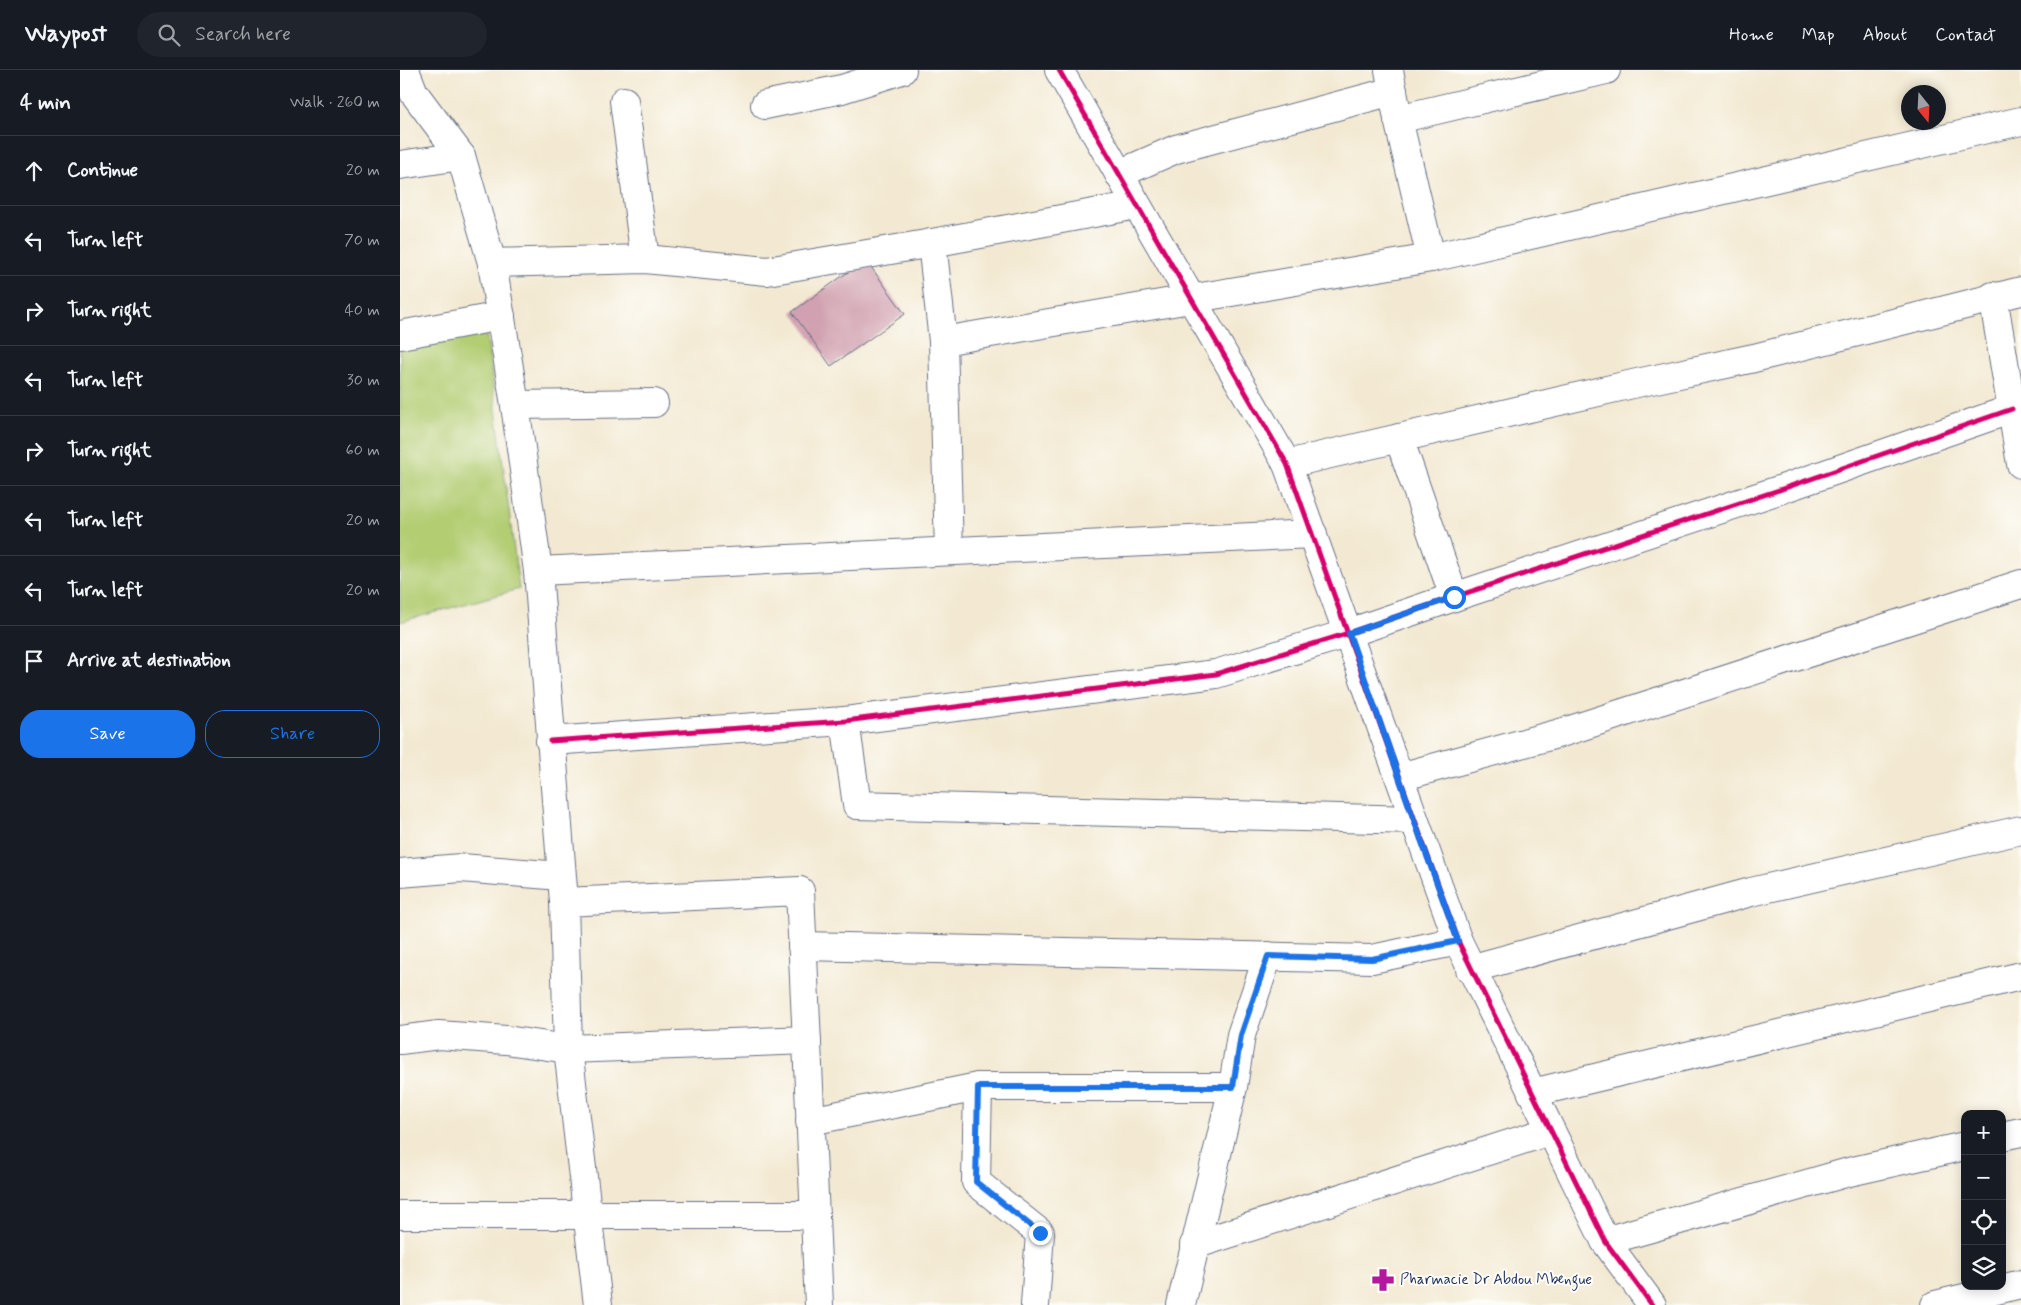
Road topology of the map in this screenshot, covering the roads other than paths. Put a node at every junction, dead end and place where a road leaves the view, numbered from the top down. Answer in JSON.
{"nodes":[{"id":1,"x":405,"y":70,"type":"edge"},
{"id":2,"x":902,"y":70,"type":"edge"},
{"id":3,"x":1059,"y":70,"type":"edge"},
{"id":4,"x":1606,"y":70,"type":"edge"},
{"id":5,"x":1391,"y":80,"type":"edge"},
{"id":6,"x":624,"y":101,"type":"dead end"},
{"id":7,"x":765,"y":105,"type":"dead end"},
{"id":8,"x":1398,"y":118,"type":"junction"},
{"id":9,"x":2021,"y":121,"type":"edge"},
{"id":10,"x":461,"y":156,"type":"junction"},
{"id":11,"x":400,"y":165,"type":"edge"},
{"id":12,"x":1119,"y":174,"type":"junction"},
{"id":13,"x":1137,"y":205,"type":"junction"},
{"id":14,"x":932,"y":244,"type":"junction"},
{"id":15,"x":1431,"y":258,"type":"junction"},
{"id":16,"x":645,"y":259,"type":"junction"},
{"id":17,"x":492,"y":263,"type":"junction"},
{"id":18,"x":2021,"y":291,"type":"edge"},
{"id":19,"x":1993,"y":296,"type":"junction"},
{"id":20,"x":1191,"y":298,"type":"junction"},
{"id":21,"x":501,"y":316,"type":"junction"},
{"id":22,"x":400,"y":335,"type":"edge"},
{"id":23,"x":943,"y":341,"type":"junction"},
{"id":24,"x":654,"y":403,"type":"dead end"},
{"id":25,"x":515,"y":405,"type":"junction"},
{"id":26,"x":2012,"y":409,"type":"junction"},
{"id":27,"x":1398,"y":438,"type":"junction"},
{"id":28,"x":1287,"y":464,"type":"junction"},
{"id":29,"x":2021,"y":464,"type":"edge"},
{"id":30,"x":1313,"y":534,"type":"junction"},
{"id":31,"x":949,"y":551,"type":"junction"},
{"id":32,"x":538,"y":571,"type":"junction"},
{"id":33,"x":2021,"y":584,"type":"edge"},
{"id":34,"x":1454,"y":597,"type":"junction"},
{"id":35,"x":1349,"y":633,"type":"junction"},
{"id":36,"x":845,"y":721,"type":"junction"},
{"id":37,"x":550,"y":741,"type":"junction"},
{"id":38,"x":1400,"y":777,"type":"junction"},
{"id":39,"x":1414,"y":820,"type":"junction"},
{"id":40,"x":2021,"y":830,"type":"edge"},
{"id":41,"x":400,"y":873,"type":"edge"},
{"id":42,"x":562,"y":889,"type":"junction"},
{"id":43,"x":1458,"y":941,"type":"junction"},
{"id":44,"x":802,"y":946,"type":"junction"},
{"id":45,"x":1268,"y":956,"type":"junction"},
{"id":46,"x":1470,"y":969,"type":"junction"},
{"id":47,"x":2021,"y":976,"type":"edge"},
{"id":48,"x":400,"y":1040,"type":"edge"},
{"id":49,"x":807,"y":1040,"type":"junction"},
{"id":50,"x":568,"y":1049,"type":"junction"},
{"id":51,"x":978,"y":1087,"type":"junction"},
{"id":52,"x":1233,"y":1087,"type":"junction"},
{"id":53,"x":1532,"y":1093,"type":"junction"},
{"id":54,"x":810,"y":1121,"type":"junction"},
{"id":55,"x":1550,"y":1131,"type":"junction"},
{"id":56,"x":2021,"y":1132,"type":"edge"},
{"id":57,"x":2006,"y":1135,"type":"edge"},
{"id":58,"x":1961,"y":1147,"type":"edge"},
{"id":59,"x":588,"y":1214,"type":"junction"},
{"id":60,"x":400,"y":1215,"type":"edge"},
{"id":61,"x":815,"y":1215,"type":"junction"},
{"id":62,"x":1605,"y":1241,"type":"junction"},
{"id":63,"x":1194,"y":1245,"type":"junction"},
{"id":64,"x":2021,"y":1284,"type":"edge"},
{"id":65,"x":598,"y":1305,"type":"edge"},
{"id":66,"x":819,"y":1305,"type":"edge"},
{"id":67,"x":1034,"y":1305,"type":"edge"},
{"id":68,"x":1181,"y":1305,"type":"edge"},
{"id":69,"x":1652,"y":1305,"type":"edge"},
{"id":70,"x":1935,"y":1305,"type":"edge"}],
"edges":[{"from":1,"to":10,"type":"street"},
{"from":2,"to":7,"type":"street"},
{"from":3,"to":12,"type":"street"},
{"from":4,"to":8,"type":"street"},
{"from":5,"to":8,"type":"street"},
{"from":5,"to":12,"type":"street"},
{"from":6,"to":16,"type":"street"},
{"from":8,"to":15,"type":"street"},
{"from":9,"to":15,"type":"street"},
{"from":10,"to":11,"type":"street"},
{"from":10,"to":17,"type":"street"},
{"from":12,"to":13,"type":"street"},
{"from":13,"to":14,"type":"street"},
{"from":13,"to":20,"type":"street"},
{"from":14,"to":16,"type":"street"},
{"from":14,"to":23,"type":"street"},
{"from":15,"to":20,"type":"street"},
{"from":16,"to":17,"type":"street"},
{"from":17,"to":21,"type":"street"},
{"from":18,"to":19,"type":"street"},
{"from":19,"to":26,"type":"street"},
{"from":19,"to":27,"type":"street"},
{"from":20,"to":23,"type":"street"},
{"from":20,"to":28,"type":"street"},
{"from":21,"to":22,"type":"street"},
{"from":21,"to":25,"type":"street"},
{"from":23,"to":31,"type":"street"},
{"from":24,"to":25,"type":"street"},
{"from":25,"to":32,"type":"street"},
{"from":26,"to":29,"type":"street"},
{"from":26,"to":34,"type":"street"},
{"from":27,"to":28,"type":"street"},
{"from":27,"to":34,"type":"street"},
{"from":28,"to":30,"type":"street"},
{"from":30,"to":31,"type":"street"},
{"from":30,"to":35,"type":"street"},
{"from":31,"to":32,"type":"street"},
{"from":32,"to":37,"type":"street"},
{"from":33,"to":38,"type":"street"},
{"from":34,"to":35,"type":"street"},
{"from":35,"to":36,"type":"street"},
{"from":35,"to":38,"type":"street"},
{"from":36,"to":37,"type":"street"},
{"from":36,"to":39,"type":"street"},
{"from":37,"to":42,"type":"street"},
{"from":38,"to":39,"type":"street"},
{"from":39,"to":43,"type":"street"},
{"from":40,"to":46,"type":"street"},
{"from":41,"to":42,"type":"street"},
{"from":42,"to":44,"type":"street"},
{"from":42,"to":50,"type":"street"},
{"from":43,"to":45,"type":"street"},
{"from":43,"to":46,"type":"street"},
{"from":44,"to":45,"type":"street"},
{"from":44,"to":49,"type":"street"},
{"from":45,"to":52,"type":"street"},
{"from":46,"to":53,"type":"street"},
{"from":47,"to":53,"type":"street"},
{"from":48,"to":50,"type":"street"},
{"from":49,"to":50,"type":"street"},
{"from":49,"to":54,"type":"street"},
{"from":50,"to":59,"type":"street"},
{"from":51,"to":52,"type":"street"},
{"from":51,"to":54,"type":"street"},
{"from":51,"to":67,"type":"street"},
{"from":52,"to":63,"type":"street"},
{"from":53,"to":55,"type":"street"},
{"from":54,"to":61,"type":"street"},
{"from":55,"to":62,"type":"street"},
{"from":55,"to":63,"type":"street"},
{"from":56,"to":57,"type":"street"},
{"from":58,"to":62,"type":"street"},
{"from":59,"to":60,"type":"street"},
{"from":59,"to":61,"type":"street"},
{"from":59,"to":65,"type":"street"},
{"from":61,"to":66,"type":"street"},
{"from":62,"to":69,"type":"street"},
{"from":63,"to":68,"type":"street"},
{"from":64,"to":70,"type":"street"}]}
